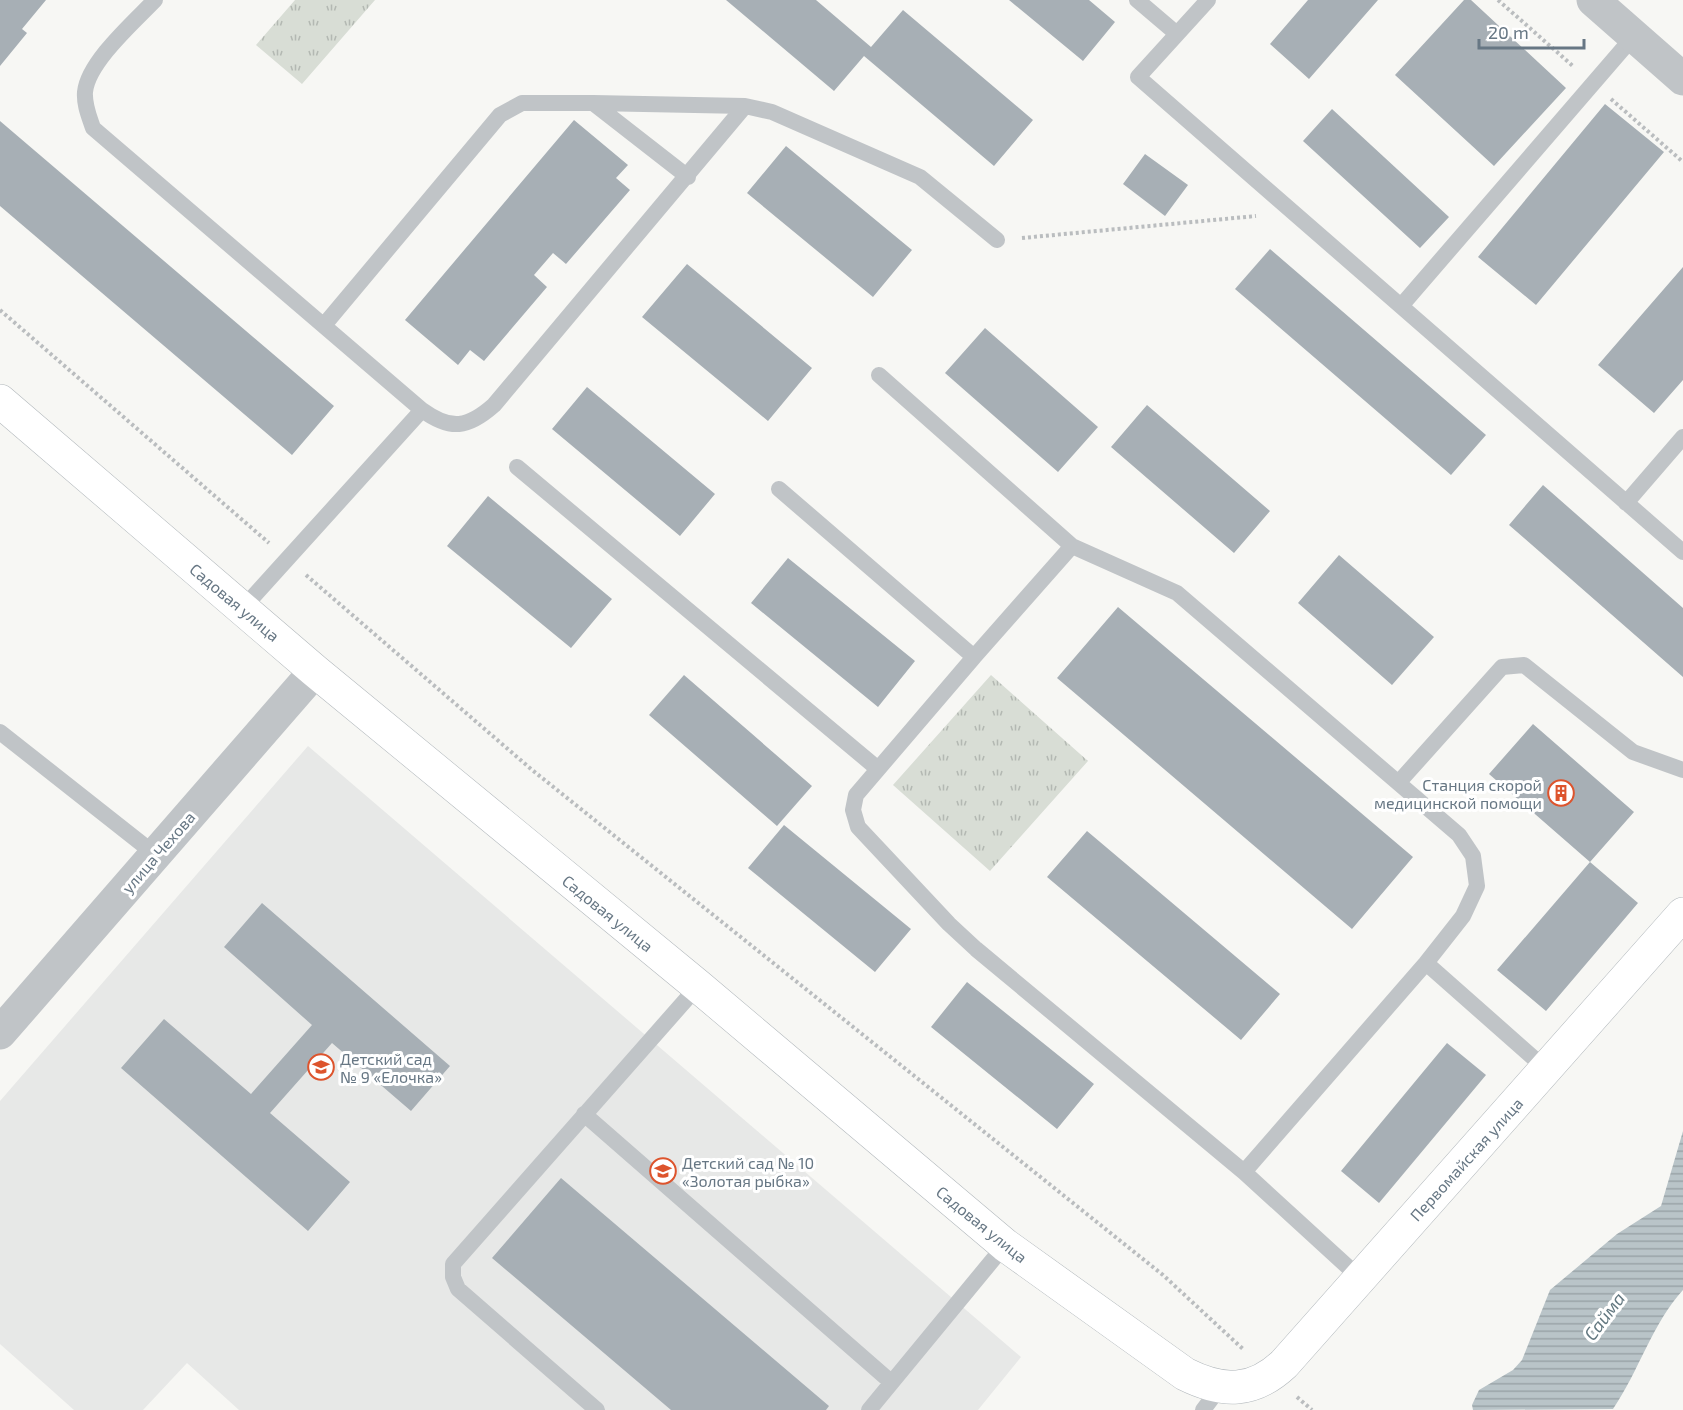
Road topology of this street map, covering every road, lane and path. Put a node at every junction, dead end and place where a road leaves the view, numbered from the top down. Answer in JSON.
{"nodes":[{"id":1,"x":154,"y":0,"type":"edge"},
{"id":2,"x":1137,"y":0,"type":"edge"},
{"id":3,"x":1208,"y":0,"type":"edge"},
{"id":4,"x":1594,"y":0,"type":"edge"},
{"id":5,"x":1177,"y":34,"type":"junction"},
{"id":6,"x":1634,"y":36,"type":"junction"},
{"id":7,"x":1683,"y":79,"type":"edge"},
{"id":8,"x":594,"y":103,"type":"junction"},
{"id":9,"x":745,"y":106,"type":"junction"},
{"id":10,"x":688,"y":177,"type":"junction"},
{"id":11,"x":1293,"y":212,"type":"junction"},
{"id":12,"x":997,"y":240,"type":"joint"},
{"id":13,"x":1401,"y":306,"type":"junction"},
{"id":14,"x":0,"y":310,"type":"edge"},
{"id":15,"x":325,"y":324,"type":"junction"},
{"id":16,"x":879,"y":375,"type":"dead end"},
{"id":17,"x":0,"y":401,"type":"edge"},
{"id":18,"x":422,"y":410,"type":"junction"},
{"id":19,"x":1683,"y":437,"type":"edge"},
{"id":20,"x":517,"y":467,"type":"dead end"},
{"id":21,"x":779,"y":489,"type":"dead end"},
{"id":22,"x":1626,"y":503,"type":"junction"},
{"id":23,"x":1072,"y":546,"type":"junction"},
{"id":24,"x":1683,"y":552,"type":"edge"},
{"id":25,"x":286,"y":558,"type":"junction"},
{"id":26,"x":242,"y":609,"type":"junction"},
{"id":27,"x":974,"y":657,"type":"junction"},
{"id":28,"x":315,"y":671,"type":"junction"},
{"id":29,"x":0,"y":732,"type":"edge"},
{"id":30,"x":878,"y":769,"type":"junction"},
{"id":31,"x":1683,"y":770,"type":"edge"},
{"id":32,"x":1399,"y":782,"type":"junction"},
{"id":33,"x":156,"y":855,"type":"junction"},
{"id":34,"x":1683,"y":914,"type":"edge"},
{"id":35,"x":1426,"y":963,"type":"junction"},
{"id":36,"x":698,"y":986,"type":"junction"},
{"id":37,"x":0,"y":1033,"type":"edge"},
{"id":38,"x":1546,"y":1069,"type":"junction"},
{"id":39,"x":584,"y":1114,"type":"junction"},
{"id":40,"x":1244,"y":1172,"type":"junction"},
{"id":41,"x":1005,"y":1245,"type":"junction"},
{"id":42,"x":1360,"y":1278,"type":"junction"},
{"id":43,"x":1272,"y":1376,"type":"junction"},
{"id":44,"x":891,"y":1382,"type":"junction"},
{"id":45,"x":1221,"y":1395,"type":"edge"},
{"id":46,"x":597,"y":1410,"type":"edge"},
{"id":47,"x":869,"y":1410,"type":"edge"}],
"edges":[{"from":1,"to":15,"type":"lane"},
{"from":2,"to":5,"type":"lane"},
{"from":3,"to":5,"type":"lane"},
{"from":4,"to":6,"type":"street"},
{"from":5,"to":11,"type":"lane"},
{"from":6,"to":7,"type":"street"},
{"from":6,"to":13,"type":"lane"},
{"from":8,"to":9,"type":"lane"},
{"from":8,"to":10,"type":"lane"},
{"from":8,"to":15,"type":"lane"},
{"from":9,"to":10,"type":"lane"},
{"from":9,"to":12,"type":"lane"},
{"from":10,"to":18,"type":"lane"},
{"from":11,"to":12,"type":"path"},
{"from":11,"to":13,"type":"lane"},
{"from":13,"to":22,"type":"lane"},
{"from":14,"to":25,"type":"path"},
{"from":15,"to":18,"type":"lane"},
{"from":16,"to":23,"type":"lane"},
{"from":17,"to":26,"type":"street","name":"Садовая улица"},
{"from":18,"to":25,"type":"lane"},
{"from":19,"to":22,"type":"lane"},
{"from":20,"to":30,"type":"lane"},
{"from":21,"to":27,"type":"lane"},
{"from":22,"to":24,"type":"lane"},
{"from":23,"to":27,"type":"lane"},
{"from":23,"to":32,"type":"lane"},
{"from":25,"to":26,"type":"lane"},
{"from":25,"to":43,"type":"path"},
{"from":26,"to":28,"type":"street","name":"Садовая улица"},
{"from":27,"to":30,"type":"lane"},
{"from":28,"to":33,"type":"street","name":"улица Чехова"},
{"from":28,"to":36,"type":"street","name":"Садовая улица"},
{"from":29,"to":33,"type":"lane"},
{"from":30,"to":40,"type":"lane"},
{"from":31,"to":32,"type":"lane"},
{"from":32,"to":35,"type":"lane"},
{"from":33,"to":37,"type":"street","name":"улица Чехова"},
{"from":34,"to":38,"type":"street","name":"Первомайская улица"},
{"from":35,"to":38,"type":"lane"},
{"from":35,"to":40,"type":"lane"},
{"from":36,"to":39,"type":"lane"},
{"from":36,"to":41,"type":"street","name":"Садовая улица"},
{"from":38,"to":42,"type":"street","name":"Первомайская улица"},
{"from":39,"to":44,"type":"lane"},
{"from":39,"to":46,"type":"lane"},
{"from":40,"to":42,"type":"lane"},
{"from":41,"to":44,"type":"lane"},
{"from":41,"to":45,"type":"street","name":"Садовая улица"},
{"from":42,"to":43,"type":"street","name":"Первомайская улица"},
{"from":43,"to":45,"type":"street","name":"Первомайская улица"},
{"from":44,"to":47,"type":"lane"}]}
